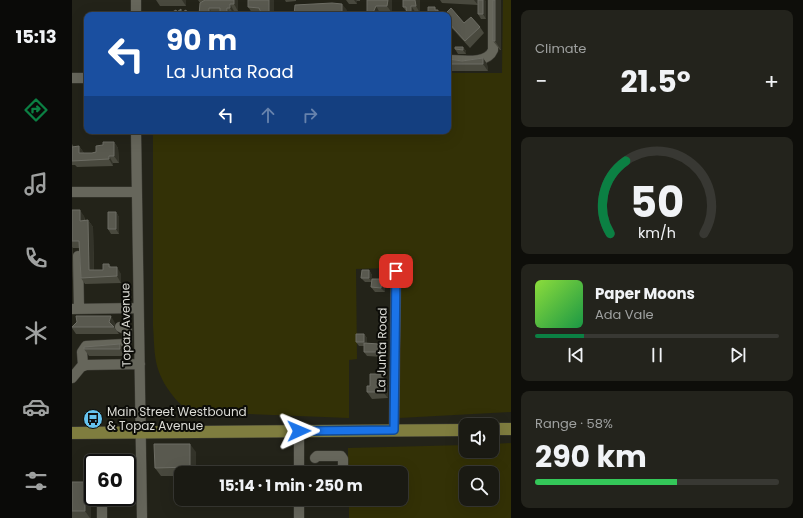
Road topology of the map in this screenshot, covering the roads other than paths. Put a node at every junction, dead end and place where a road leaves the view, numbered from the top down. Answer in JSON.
{"nodes":[{"id":1,"x":136,"y":0,"type":"edge"},
{"id":2,"x":493,"y":0,"type":"edge"},
{"id":3,"x":136,"y":12,"type":"edge"},
{"id":4,"x":451,"y":60,"type":"edge"},
{"id":5,"x":72,"y":78,"type":"edge"},
{"id":6,"x":84,"y":78,"type":"edge"},
{"id":7,"x":136,"y":134,"type":"edge"},
{"id":8,"x":72,"y":192,"type":"edge"},
{"id":9,"x":136,"y":192,"type":"junction"},
{"id":10,"x":78,"y":256,"type":"edge"},
{"id":11,"x":396,"y":271,"type":"dead end"},
{"id":12,"x":138,"y":308,"type":"junction"},
{"id":13,"x":76,"y":309,"type":"edge"},
{"id":14,"x":120,"y":327,"type":"dead end"},
{"id":15,"x":140,"y":364,"type":"junction"},
{"id":16,"x":83,"y":365,"type":"junction"},
{"id":17,"x":72,"y":378,"type":"edge"},
{"id":18,"x":499,"y":429,"type":"edge"},
{"id":19,"x":511,"y":429,"type":"edge"},
{"id":20,"x":394,"y":430,"type":"junction"},
{"id":21,"x":459,"y":430,"type":"edge"},
{"id":22,"x":299,"y":431,"type":"junction"},
{"id":23,"x":72,"y":433,"type":"edge"},
{"id":24,"x":141,"y":433,"type":"junction"},
{"id":25,"x":315,"y":458,"type":"dead end"},
{"id":26,"x":299,"y":466,"type":"edge"},
{"id":27,"x":342,"y":466,"type":"edge"},
{"id":28,"x":102,"y":506,"type":"edge"},
{"id":29,"x":299,"y":506,"type":"edge"},
{"id":30,"x":102,"y":518,"type":"edge"},
{"id":31,"x":142,"y":518,"type":"edge"},
{"id":32,"x":300,"y":518,"type":"edge"}],
"edges":[{"from":1,"to":3,"type":"street"},
{"from":2,"to":4,"type":"street"},
{"from":5,"to":6,"type":"street"},
{"from":7,"to":9,"type":"street","name":"Topaz Avenue"},
{"from":8,"to":9,"type":"street"},
{"from":9,"to":12,"type":"street","name":"Topaz Avenue"},
{"from":10,"to":13,"type":"street"},
{"from":11,"to":20,"type":"street","name":"La Junta Road"},
{"from":12,"to":13,"type":"street"},
{"from":12,"to":15,"type":"street","name":"Topaz Avenue"},
{"from":14,"to":16,"type":"street"},
{"from":15,"to":16,"type":"street"},
{"from":15,"to":24,"type":"street","name":"Topaz Avenue"},
{"from":16,"to":17,"type":"street"},
{"from":18,"to":19,"type":"main road"},
{"from":20,"to":21,"type":"main road"},
{"from":20,"to":22,"type":"main road"},
{"from":22,"to":24,"type":"main road"},
{"from":22,"to":26,"type":"street"},
{"from":23,"to":24,"type":"main road"},
{"from":24,"to":31,"type":"street","name":"Topaz Avenue"},
{"from":25,"to":27,"type":"street"},
{"from":28,"to":30,"type":"street"},
{"from":29,"to":32,"type":"street"}]}
